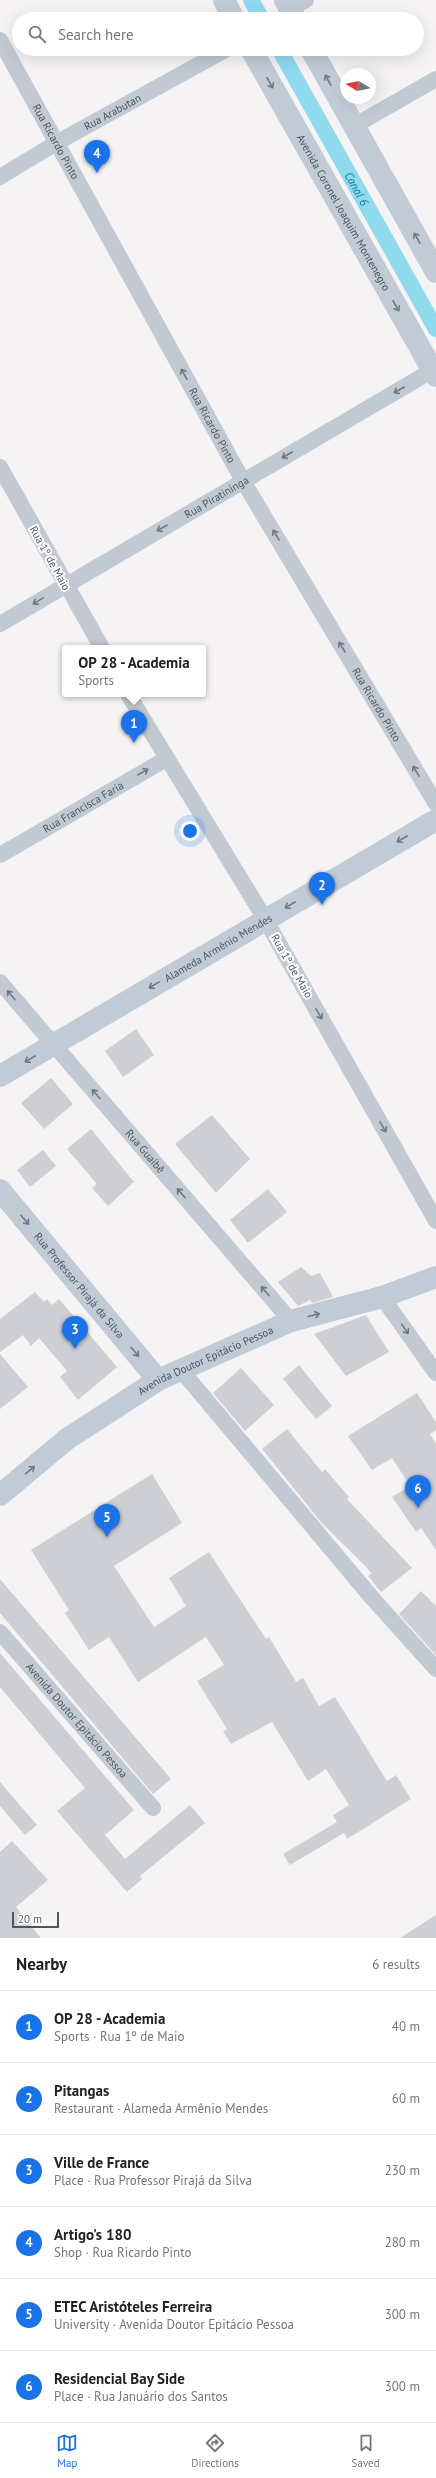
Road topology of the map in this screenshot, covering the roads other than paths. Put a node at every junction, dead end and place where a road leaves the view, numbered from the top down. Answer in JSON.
{"nodes":[{"id":1,"x":224,"y":0,"type":"edge"},
{"id":2,"x":230,"y":12,"type":"edge"},
{"id":3,"x":0,"y":40,"type":"edge"},
{"id":4,"x":214,"y":56,"type":"edge"},
{"id":5,"x":255,"y":56,"type":"edge"},
{"id":6,"x":315,"y":56,"type":"edge"},
{"id":7,"x":436,"y":79,"type":"edge"},
{"id":8,"x":354,"y":126,"type":"junction"},
{"id":9,"x":56,"y":143,"type":"junction"},
{"id":10,"x":0,"y":177,"type":"edge"},
{"id":11,"x":436,"y":272,"type":"edge"},
{"id":12,"x":434,"y":373,"type":"edge"},
{"id":13,"x":0,"y":467,"type":"edge"},
{"id":14,"x":243,"y":481,"type":"junction"},
{"id":15,"x":65,"y":585,"type":"junction"},
{"id":16,"x":0,"y":624,"type":"edge"},
{"id":17,"x":100,"y":645,"type":"edge"},
{"id":18,"x":130,"y":697,"type":"edge"},
{"id":19,"x":166,"y":759,"type":"junction"},
{"id":20,"x":436,"y":804,"type":"edge"},
{"id":21,"x":436,"y":820,"type":"edge"},
{"id":22,"x":0,"y":855,"type":"edge"},
{"id":23,"x":265,"y":919,"type":"junction"},
{"id":24,"x":0,"y":982,"type":"edge"},
{"id":25,"x":54,"y":1045,"type":"junction"},
{"id":26,"x":0,"y":1076,"type":"edge"},
{"id":27,"x":0,"y":1190,"type":"edge"},
{"id":28,"x":436,"y":1221,"type":"edge"},
{"id":29,"x":436,"y":1277,"type":"edge"},
{"id":30,"x":382,"y":1297,"type":"junction"},
{"id":31,"x":291,"y":1321,"type":"junction"},
{"id":32,"x":181,"y":1370,"type":"junction"},
{"id":33,"x":436,"y":1373,"type":"edge"},
{"id":34,"x":158,"y":1380,"type":"junction"},
{"id":35,"x":0,"y":1495,"type":"edge"},
{"id":36,"x":0,"y":1632,"type":"edge"},
{"id":37,"x":436,"y":1669,"type":"edge"},
{"id":38,"x":153,"y":1808,"type":"dead end"}],
"edges":[{"from":1,"to":2,"type":"main road"},
{"from":3,"to":9,"type":"street","name":"Rua Ricardo Pinto"},
{"from":4,"to":9,"type":"street","name":"Rua Arabutan"},
{"from":5,"to":12,"type":"main road","name":"Avenida Coronel Joaquim Montenegro","one_way":true},
{"from":8,"to":6,"type":"main road","one_way":true},
{"from":7,"to":8,"type":"street"},
{"from":11,"to":8,"type":"main road","one_way":true},
{"from":9,"to":10,"type":"street","name":"Rua Arabutan"},
{"from":14,"to":9,"type":"street","name":"Rua Ricardo Pinto","one_way":true},
{"from":12,"to":14,"type":"street","name":"Rua Piratininga","one_way":true},
{"from":13,"to":15,"type":"street","name":"Rua 1º de Maio"},
{"from":14,"to":15,"type":"street","name":"Rua Piratininga","one_way":true},
{"from":20,"to":14,"type":"street","name":"Rua Ricardo Pinto","one_way":true},
{"from":15,"to":16,"type":"street","name":"Rua Piratininga","one_way":true},
{"from":15,"to":17,"type":"street","name":"Rua 1º de Maio"},
{"from":18,"to":19,"type":"street","name":"Rua 1º de Maio"},
{"from":22,"to":19,"type":"street","name":"Rua Francisca Faria","one_way":true},
{"from":19,"to":23,"type":"street","name":"Rua 1º de Maio"},
{"from":21,"to":23,"type":"main road","name":"Alameda Armênio Mendes","one_way":true},
{"from":23,"to":25,"type":"main road","name":"Alameda Armênio Mendes","one_way":true},
{"from":23,"to":28,"type":"street","name":"Rua 1º de Maio","one_way":true},
{"from":25,"to":24,"type":"street","name":"Rua Guaíbê","one_way":true},
{"from":25,"to":26,"type":"main road","name":"Alameda Armênio Mendes","one_way":true},
{"from":31,"to":25,"type":"street","name":"Rua Guaíbê","one_way":true},
{"from":27,"to":34,"type":"main road","name":"Rua Professor Pirajá da Silva","one_way":true},
{"from":29,"to":30,"type":"main road","name":"Avenida Doutor Epitácio Pessoa"},
{"from":31,"to":30,"type":"main road","name":"Avenida Doutor Epitácio Pessoa","one_way":true},
{"from":30,"to":33,"type":"street","one_way":true},
{"from":31,"to":32,"type":"main road","name":"Avenida Doutor Epitácio Pessoa"},
{"from":32,"to":34,"type":"main road","name":"Avenida Doutor Epitácio Pessoa"},
{"from":32,"to":37,"type":"street"},
{"from":35,"to":34,"type":"main road","name":"Avenida Doutor Epitácio Pessoa","one_way":true},
{"from":36,"to":38,"type":"street","name":"Avenida Doutor Epitácio Pessoa"}]}
